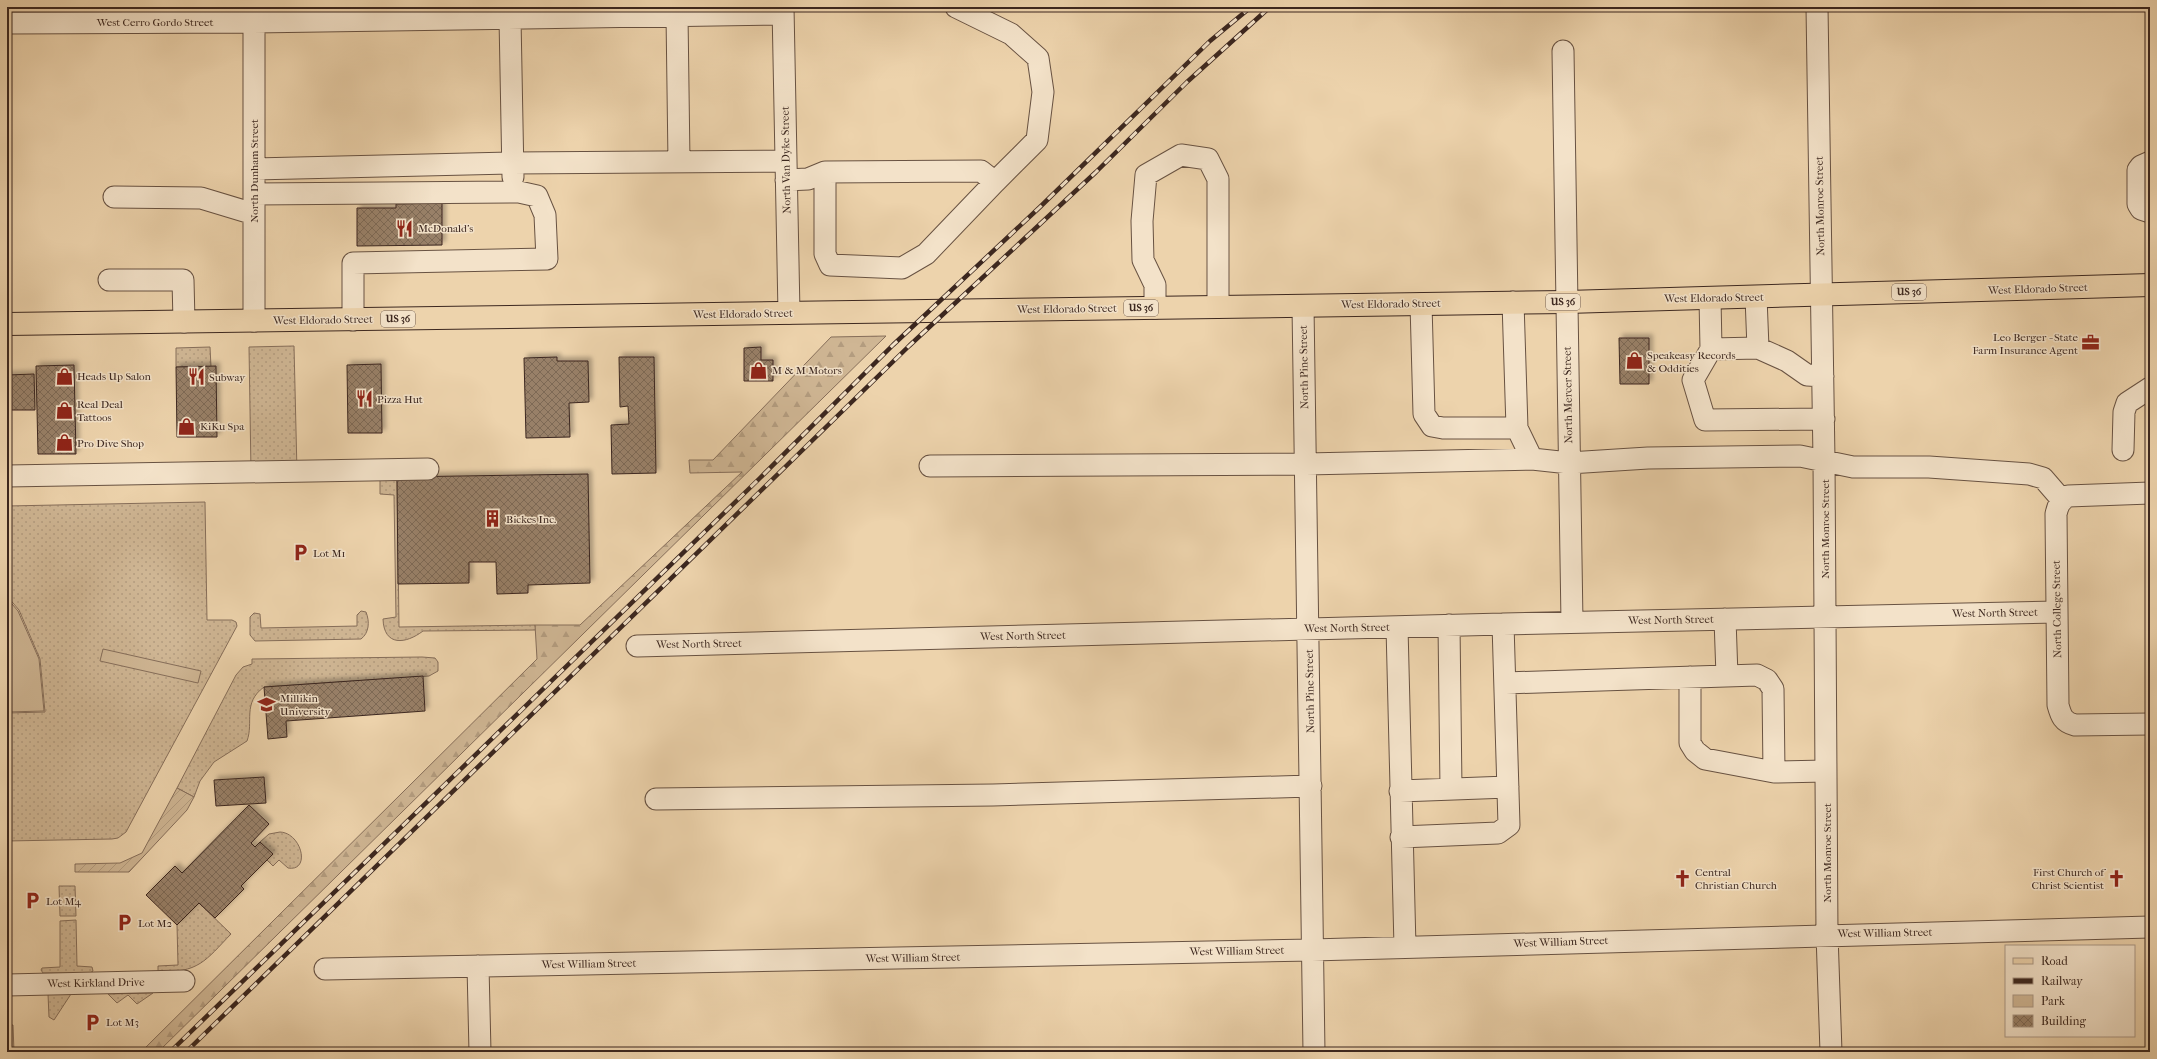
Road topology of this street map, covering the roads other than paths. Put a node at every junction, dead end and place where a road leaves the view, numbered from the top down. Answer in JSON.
{"nodes":[{"id":1,"x":956,"y":7,"type":"edge"},
{"id":2,"x":1816,"y":7,"type":"edge"},
{"id":3,"x":783,"y":10,"type":"edge"},
{"id":4,"x":677,"y":15,"type":"junction"},
{"id":5,"x":510,"y":18,"type":"junction"},
{"id":6,"x":254,"y":22,"type":"junction"},
{"id":7,"x":7,"y":23,"type":"edge"},
{"id":8,"x":1564,"y":51,"type":"dead end"},
{"id":9,"x":679,"y":162,"type":"junction"},
{"id":10,"x":2150,"y":162,"type":"edge"},
{"id":11,"x":512,"y":164,"type":"junction"},
{"id":12,"x":254,"y":169,"type":"junction"},
{"id":13,"x":786,"y":170,"type":"junction"},
{"id":14,"x":825,"y":172,"type":"junction"},
{"id":15,"x":994,"y":182,"type":"junction"},
{"id":16,"x":513,"y":192,"type":"junction"},
{"id":17,"x":114,"y":198,"type":"dead end"},
{"id":18,"x":254,"y":204,"type":"junction"},
{"id":19,"x":2150,"y":212,"type":"edge"},
{"id":20,"x":109,"y":280,"type":"dead end"},
{"id":21,"x":2150,"y":286,"type":"edge"},
{"id":22,"x":1822,"y":295,"type":"junction"},
{"id":23,"x":1756,"y":297,"type":"junction"},
{"id":24,"x":1710,"y":298,"type":"junction"},
{"id":25,"x":1513,"y":302,"type":"junction"},
{"id":26,"x":1567,"y":302,"type":"junction"},
{"id":27,"x":1421,"y":304,"type":"junction"},
{"id":28,"x":1303,"y":306,"type":"junction"},
{"id":29,"x":1218,"y":307,"type":"junction"},
{"id":30,"x":1155,"y":308,"type":"junction"},
{"id":31,"x":789,"y":313,"type":"junction"},
{"id":32,"x":353,"y":320,"type":"junction"},
{"id":33,"x":254,"y":321,"type":"junction"},
{"id":34,"x":184,"y":322,"type":"junction"},
{"id":35,"x":7,"y":324,"type":"edge"},
{"id":36,"x":1758,"y":348,"type":"junction"},
{"id":37,"x":1711,"y":349,"type":"junction"},
{"id":38,"x":1823,"y":376,"type":"junction"},
{"id":39,"x":2150,"y":388,"type":"edge"},
{"id":40,"x":1824,"y":419,"type":"junction"},
{"id":41,"x":1517,"y":428,"type":"junction"},
{"id":42,"x":2124,"y":450,"type":"dead end"},
{"id":43,"x":1532,"y":459,"type":"junction"},
{"id":44,"x":1824,"y":460,"type":"junction"},
{"id":45,"x":1569,"y":462,"type":"junction"},
{"id":46,"x":1306,"y":464,"type":"junction"},
{"id":47,"x":930,"y":466,"type":"dead end"},
{"id":48,"x":428,"y":470,"type":"dead end"},
{"id":49,"x":7,"y":476,"type":"edge"},
{"id":50,"x":2150,"y":493,"type":"edge"},
{"id":51,"x":2062,"y":500,"type":"junction"},
{"id":52,"x":2057,"y":612,"type":"junction"},
{"id":53,"x":1826,"y":617,"type":"junction"},
{"id":54,"x":1725,"y":619,"type":"junction"},
{"id":55,"x":1572,"y":622,"type":"junction"},
{"id":56,"x":1503,"y":624,"type":"junction"},
{"id":57,"x":1450,"y":625,"type":"junction"},
{"id":58,"x":1397,"y":627,"type":"junction"},
{"id":59,"x":1309,"y":629,"type":"junction"},
{"id":60,"x":637,"y":646,"type":"dead end"},
{"id":61,"x":1727,"y":676,"type":"junction"},
{"id":62,"x":1690,"y":677,"type":"junction"},
{"id":63,"x":1506,"y":683,"type":"junction"},
{"id":64,"x":2150,"y":724,"type":"edge"},
{"id":65,"x":1826,"y":771,"type":"junction"},
{"id":66,"x":1774,"y":772,"type":"junction"},
{"id":67,"x":1311,"y":786,"type":"junction"},
{"id":68,"x":1508,"y":787,"type":"junction"},
{"id":69,"x":1452,"y":789,"type":"junction"},
{"id":70,"x":1400,"y":791,"type":"junction"},
{"id":71,"x":656,"y":799,"type":"dead end"},
{"id":72,"x":1401,"y":837,"type":"junction"},
{"id":73,"x":2150,"y":927,"type":"edge"},
{"id":74,"x":1827,"y":934,"type":"junction"},
{"id":75,"x":1405,"y":947,"type":"junction"},
{"id":76,"x":1312,"y":950,"type":"junction"},
{"id":77,"x":478,"y":966,"type":"junction"},
{"id":78,"x":324,"y":969,"type":"dead end"},
{"id":79,"x":184,"y":981,"type":"dead end"},
{"id":80,"x":7,"y":985,"type":"edge"},
{"id":81,"x":480,"y":1052,"type":"edge"},
{"id":82,"x":1314,"y":1052,"type":"edge"},
{"id":83,"x":1831,"y":1052,"type":"edge"}],
"edges":[{"from":1,"to":15,"type":"street"},
{"from":2,"to":22,"type":"street","name":"North Monroe Street"},
{"from":3,"to":4,"type":"street","name":"West Cerro Gordo Street"},
{"from":3,"to":13,"type":"street","name":"North Van Dyke Street"},
{"from":4,"to":5,"type":"street","name":"West Cerro Gordo Street"},
{"from":4,"to":9,"type":"street"},
{"from":5,"to":6,"type":"street","name":"West Cerro Gordo Street"},
{"from":5,"to":11,"type":"street"},
{"from":6,"to":7,"type":"street","name":"West Cerro Gordo Street"},
{"from":6,"to":12,"type":"street","name":"North Dunham Street"},
{"from":8,"to":26,"type":"street","name":"North Mercer Street"},
{"from":9,"to":11,"type":"street"},
{"from":9,"to":13,"type":"street"},
{"from":10,"to":19,"type":"street"},
{"from":11,"to":12,"type":"street"},
{"from":11,"to":16,"type":"street"},
{"from":12,"to":18,"type":"street","name":"North Dunham Street"},
{"from":13,"to":14,"type":"street"},
{"from":13,"to":31,"type":"street","name":"North Van Dyke Street"},
{"from":14,"to":15,"type":"street"},
{"from":14,"to":15,"type":"street"},
{"from":16,"to":18,"type":"street"},
{"from":16,"to":32,"type":"street"},
{"from":17,"to":18,"type":"street"},
{"from":18,"to":33,"type":"street","name":"North Dunham Street"},
{"from":20,"to":34,"type":"street"},
{"from":21,"to":22,"type":"main road","name":"West Eldorado Street","number":"US 36"},
{"from":22,"to":23,"type":"main road","name":"West Eldorado Street","number":"US 36"},
{"from":22,"to":38,"type":"street","name":"North Monroe Street"},
{"from":23,"to":24,"type":"main road","name":"West Eldorado Street","number":"US 36"},
{"from":23,"to":36,"type":"street"},
{"from":24,"to":26,"type":"main road","name":"West Eldorado Street","number":"US 36"},
{"from":24,"to":37,"type":"street"},
{"from":25,"to":26,"type":"main road","name":"West Eldorado Street","number":"US 36"},
{"from":25,"to":27,"type":"main road","name":"West Eldorado Street","number":"US 36"},
{"from":25,"to":41,"type":"street"},
{"from":26,"to":45,"type":"street","name":"North Mercer Street"},
{"from":27,"to":28,"type":"main road","name":"West Eldorado Street","number":"US 36"},
{"from":27,"to":41,"type":"street"},
{"from":28,"to":29,"type":"main road","name":"West Eldorado Street","number":"US 36"},
{"from":28,"to":46,"type":"street","name":"North Pine Street"},
{"from":29,"to":30,"type":"main road","name":"West Eldorado Street","number":"US 36"},
{"from":29,"to":30,"type":"street"},
{"from":30,"to":31,"type":"main road","name":"West Eldorado Street","number":"US 36"},
{"from":31,"to":32,"type":"main road","name":"West Eldorado Street","number":"US 36"},
{"from":32,"to":33,"type":"main road","name":"West Eldorado Street","number":"US 36"},
{"from":33,"to":34,"type":"main road","name":"West Eldorado Street","number":"US 36"},
{"from":34,"to":35,"type":"main road","name":"West Eldorado Street","number":"US 36"},
{"from":36,"to":37,"type":"street"},
{"from":36,"to":38,"type":"street"},
{"from":37,"to":40,"type":"street"},
{"from":38,"to":40,"type":"street","name":"North Monroe Street"},
{"from":39,"to":42,"type":"street"},
{"from":40,"to":44,"type":"street","name":"North Monroe Street"},
{"from":41,"to":43,"type":"street"},
{"from":43,"to":45,"type":"street"},
{"from":43,"to":46,"type":"street"},
{"from":44,"to":45,"type":"street"},
{"from":44,"to":51,"type":"street"},
{"from":44,"to":53,"type":"street","name":"North Monroe Street"},
{"from":45,"to":55,"type":"street","name":"North Mercer Street"},
{"from":46,"to":47,"type":"street"},
{"from":46,"to":59,"type":"street","name":"North Pine Street"},
{"from":48,"to":49,"type":"street"},
{"from":50,"to":51,"type":"street"},
{"from":51,"to":52,"type":"street","name":"North College Street"},
{"from":52,"to":53,"type":"street","name":"West North Street"},
{"from":52,"to":64,"type":"street","name":"North College Street"},
{"from":53,"to":54,"type":"street","name":"West North Street"},
{"from":53,"to":65,"type":"street","name":"North Monroe Street"},
{"from":54,"to":55,"type":"street","name":"West North Street"},
{"from":54,"to":61,"type":"street"},
{"from":55,"to":56,"type":"street","name":"West North Street"},
{"from":56,"to":57,"type":"street","name":"West North Street"},
{"from":56,"to":63,"type":"street"},
{"from":57,"to":58,"type":"street","name":"West North Street"},
{"from":57,"to":69,"type":"street"},
{"from":58,"to":59,"type":"street","name":"West North Street"},
{"from":58,"to":70,"type":"street"},
{"from":59,"to":60,"type":"street","name":"West North Street"},
{"from":59,"to":67,"type":"street","name":"North Pine Street"},
{"from":61,"to":62,"type":"street"},
{"from":61,"to":66,"type":"street"},
{"from":62,"to":63,"type":"street"},
{"from":62,"to":66,"type":"street"},
{"from":63,"to":68,"type":"street"},
{"from":65,"to":66,"type":"street"},
{"from":65,"to":74,"type":"street","name":"North Monroe Street"},
{"from":67,"to":71,"type":"street"},
{"from":67,"to":76,"type":"street","name":"North Pine Street"},
{"from":68,"to":69,"type":"street"},
{"from":68,"to":72,"type":"street"},
{"from":69,"to":70,"type":"street"},
{"from":70,"to":72,"type":"street"},
{"from":72,"to":75,"type":"street"},
{"from":73,"to":74,"type":"street","name":"West William Street"},
{"from":74,"to":75,"type":"street","name":"West William Street"},
{"from":74,"to":83,"type":"street","name":"North Monroe Street"},
{"from":75,"to":76,"type":"street","name":"West William Street"},
{"from":76,"to":77,"type":"street","name":"West William Street"},
{"from":76,"to":82,"type":"street","name":"North Pine Street"},
{"from":77,"to":78,"type":"street","name":"West William Street"},
{"from":77,"to":81,"type":"street"},
{"from":79,"to":80,"type":"street","name":"West Kirkland Drive"}]}
